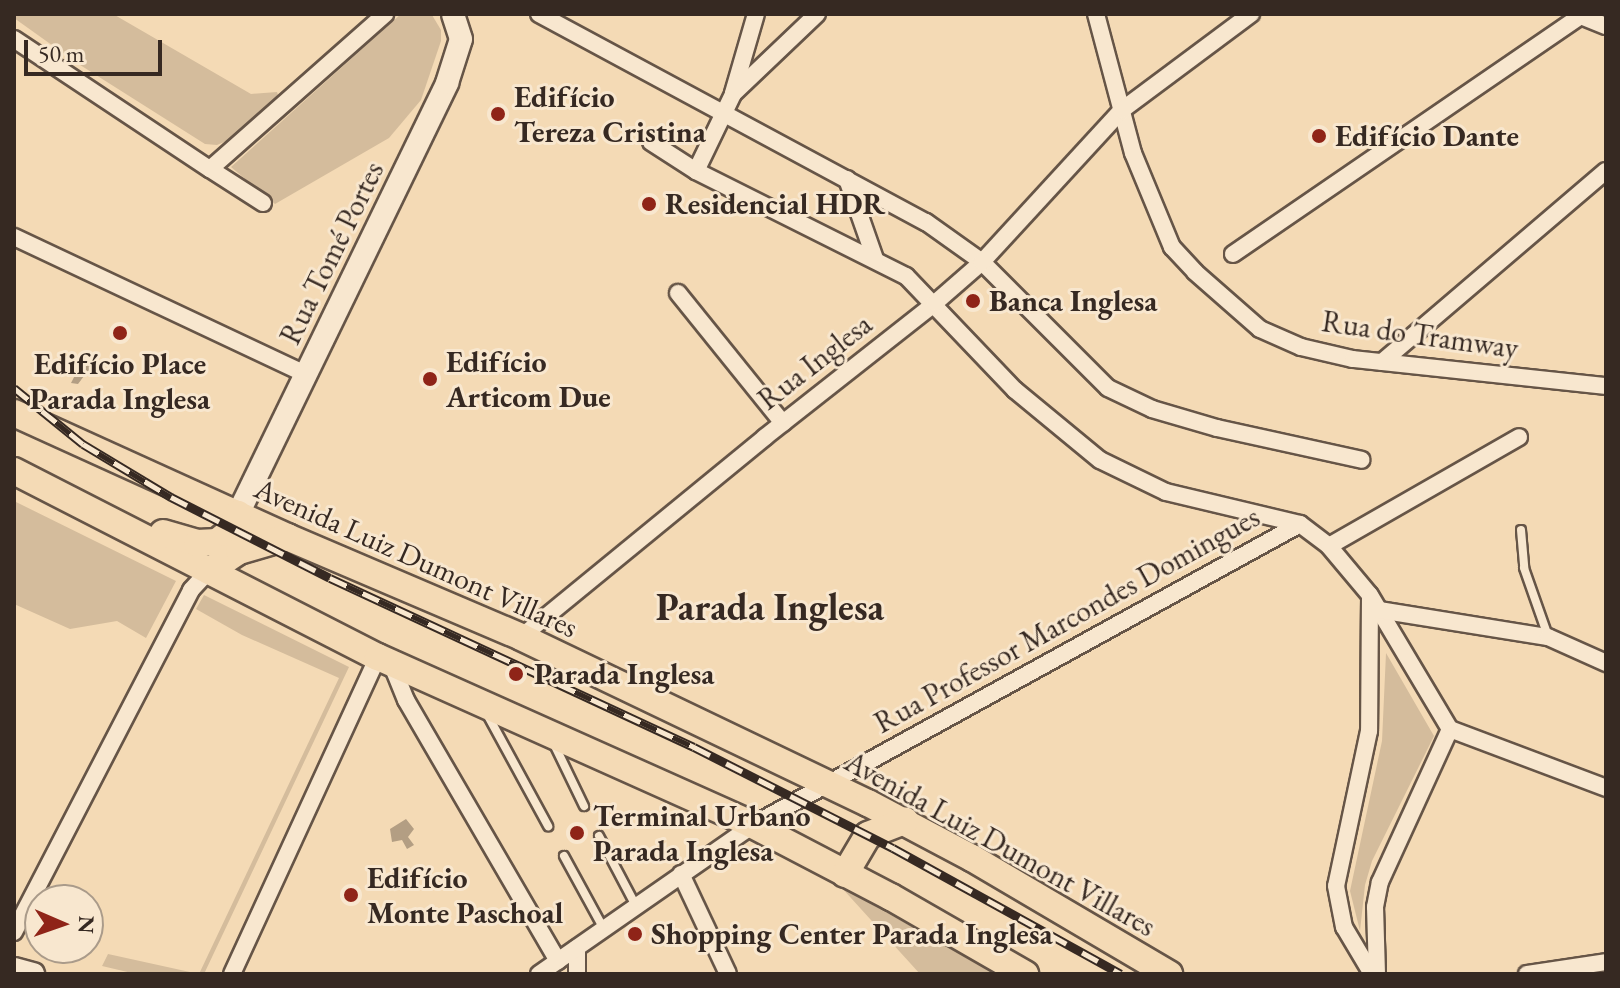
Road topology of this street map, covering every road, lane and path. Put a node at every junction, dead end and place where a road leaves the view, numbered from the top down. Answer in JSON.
{"nodes":[{"id":1,"x":385,"y":14,"type":"edge"},
{"id":2,"x":453,"y":14,"type":"edge"},
{"id":3,"x":539,"y":14,"type":"edge"},
{"id":4,"x":756,"y":14,"type":"edge"},
{"id":5,"x":817,"y":14,"type":"edge"},
{"id":6,"x":1096,"y":14,"type":"edge"},
{"id":7,"x":1251,"y":14,"type":"edge"},
{"id":8,"x":1579,"y":15,"type":"edge"},
{"id":9,"x":1606,"y":26,"type":"edge"},
{"id":10,"x":14,"y":39,"type":"edge"},
{"id":11,"x":733,"y":94,"type":"junction"},
{"id":12,"x":1122,"y":110,"type":"junction"},
{"id":13,"x":724,"y":112,"type":"junction"},
{"id":14,"x":651,"y":142,"type":"dead end"},
{"id":15,"x":210,"y":169,"type":"junction"},
{"id":16,"x":696,"y":171,"type":"junction"},
{"id":17,"x":1606,"y":171,"type":"edge"},
{"id":18,"x":847,"y":179,"type":"junction"},
{"id":19,"x":263,"y":203,"type":"dead end"},
{"id":20,"x":14,"y":237,"type":"edge"},
{"id":21,"x":1233,"y":254,"type":"dead end"},
{"id":22,"x":875,"y":259,"type":"junction"},
{"id":23,"x":982,"y":262,"type":"junction"},
{"id":24,"x":678,"y":293,"type":"dead end"},
{"id":25,"x":935,"y":303,"type":"junction"},
{"id":26,"x":1382,"y":362,"type":"junction"},
{"id":27,"x":307,"y":375,"type":"junction"},
{"id":28,"x":1606,"y":386,"type":"edge"},
{"id":29,"x":14,"y":413,"type":"edge"},
{"id":30,"x":783,"y":423,"type":"junction"},
{"id":31,"x":1519,"y":437,"type":"dead end"},
{"id":32,"x":1362,"y":460,"type":"dead end"},
{"id":33,"x":14,"y":471,"type":"edge"},
{"id":34,"x":238,"y":514,"type":"junction"},
{"id":35,"x":104,"y":516,"type":"junction"},
{"id":36,"x":1300,"y":524,"type":"junction"},
{"id":37,"x":1521,"y":530,"type":"dead end"},
{"id":38,"x":287,"y":537,"type":"junction"},
{"id":39,"x":1329,"y":546,"type":"junction"},
{"id":40,"x":209,"y":571,"type":"junction"},
{"id":41,"x":1370,"y":595,"type":"junction"},
{"id":42,"x":1379,"y":610,"type":"junction"},
{"id":43,"x":521,"y":637,"type":"junction"},
{"id":44,"x":1548,"y":637,"type":"junction"},
{"id":45,"x":385,"y":660,"type":"junction"},
{"id":46,"x":1606,"y":663,"type":"edge"},
{"id":47,"x":481,"y":702,"type":"junction"},
{"id":48,"x":1450,"y":729,"type":"junction"},
{"id":49,"x":548,"y":732,"type":"junction"},
{"id":50,"x":826,"y":784,"type":"junction"},
{"id":51,"x":1606,"y":788,"type":"edge"},
{"id":52,"x":584,"y":806,"type":"dead end"},
{"id":53,"x":905,"y":821,"type":"junction"},
{"id":54,"x":753,"y":825,"type":"junction"},
{"id":55,"x":548,"y":826,"type":"dead end"},
{"id":56,"x":599,"y":836,"type":"dead end"},
{"id":57,"x":564,"y":856,"type":"dead end"},
{"id":58,"x":681,"y":874,"type":"junction"},
{"id":59,"x":845,"y":874,"type":"junction"},
{"id":60,"x":636,"y":906,"type":"junction"},
{"id":61,"x":604,"y":929,"type":"junction"},
{"id":62,"x":14,"y":932,"type":"edge"},
{"id":63,"x":577,"y":948,"type":"junction"},
{"id":64,"x":558,"y":961,"type":"junction"},
{"id":65,"x":1606,"y":962,"type":"edge"},
{"id":66,"x":232,"y":974,"type":"edge"},
{"id":67,"x":539,"y":974,"type":"edge"},
{"id":68,"x":577,"y":974,"type":"edge"},
{"id":69,"x":728,"y":974,"type":"edge"},
{"id":70,"x":1025,"y":974,"type":"edge"},
{"id":71,"x":1169,"y":974,"type":"edge"},
{"id":72,"x":1374,"y":974,"type":"edge"},
{"id":73,"x":1527,"y":974,"type":"edge"}],
"edges":[{"from":1,"to":15,"type":"street"},
{"from":2,"to":27,"type":"main road","name":"Rua Tomé Portes"},
{"from":3,"to":13,"type":"street"},
{"from":4,"to":11,"type":"street"},
{"from":5,"to":11,"type":"street"},
{"from":6,"to":12,"type":"street","name":"Rua do Tramway"},
{"from":7,"to":12,"type":"street","name":"Rua Inglesa"},
{"from":8,"to":9,"type":"street"},
{"from":8,"to":21,"type":"street"},
{"from":10,"to":15,"type":"street"},
{"from":11,"to":13,"type":"street"},
{"from":12,"to":23,"type":"street","name":"Rua Inglesa"},
{"from":12,"to":26,"type":"street","name":"Rua do Tramway"},
{"from":13,"to":16,"type":"street"},
{"from":13,"to":18,"type":"street"},
{"from":14,"to":16,"type":"street"},
{"from":15,"to":19,"type":"street"},
{"from":16,"to":22,"type":"street"},
{"from":17,"to":26,"type":"street"},
{"from":18,"to":22,"type":"street"},
{"from":18,"to":23,"type":"street"},
{"from":20,"to":27,"type":"street"},
{"from":22,"to":25,"type":"street"},
{"from":23,"to":25,"type":"street","name":"Rua Inglesa"},
{"from":23,"to":32,"type":"street"},
{"from":24,"to":30,"type":"street"},
{"from":25,"to":30,"type":"street","name":"Rua Inglesa"},
{"from":25,"to":36,"type":"street"},
{"from":26,"to":28,"type":"street","name":"Rua do Tramway"},
{"from":27,"to":34,"type":"main road","name":"Rua Tomé Portes"},
{"from":29,"to":34,"type":"main road","name":"Avenida Luiz Dumont Villares"},
{"from":30,"to":43,"type":"street","name":"Rua Inglesa"},
{"from":31,"to":39,"type":"street"},
{"from":33,"to":35,"type":"main road"},
{"from":34,"to":35,"type":"main road"},
{"from":34,"to":38,"type":"main road","name":"Avenida Luiz Dumont Villares"},
{"from":35,"to":40,"type":"main road"},
{"from":36,"to":39,"type":"street"},
{"from":36,"to":50,"type":"street","name":"Rua Professor Marcondes Domingues"},
{"from":37,"to":44,"type":"lane"},
{"from":38,"to":40,"type":"main road"},
{"from":38,"to":43,"type":"main road","name":"Avenida Luiz Dumont Villares"},
{"from":39,"to":41,"type":"street"},
{"from":40,"to":45,"type":"main road"},
{"from":40,"to":62,"type":"street"},
{"from":41,"to":42,"type":"street"},
{"from":41,"to":72,"type":"street"},
{"from":42,"to":44,"type":"street"},
{"from":42,"to":48,"type":"street"},
{"from":43,"to":50,"type":"main road","name":"Avenida Luiz Dumont Villares"},
{"from":44,"to":46,"type":"street"},
{"from":45,"to":47,"type":"main road"},
{"from":45,"to":64,"type":"street"},
{"from":45,"to":66,"type":"street"},
{"from":47,"to":49,"type":"main road"},
{"from":47,"to":55,"type":"lane"},
{"from":48,"to":51,"type":"street"},
{"from":48,"to":72,"type":"street"},
{"from":49,"to":52,"type":"lane"},
{"from":49,"to":54,"type":"main road"},
{"from":50,"to":53,"type":"main road","name":"Avenida Luiz Dumont Villares"},
{"from":50,"to":54,"type":"street","name":"Rua Professor Marcondes Domingues"},
{"from":53,"to":59,"type":"main road"},
{"from":53,"to":71,"type":"main road","name":"Avenida Luiz Dumont Villares"},
{"from":54,"to":58,"type":"street","name":"Rua Professor Marcondes Domingues"},
{"from":54,"to":59,"type":"main road"},
{"from":56,"to":60,"type":"lane"},
{"from":57,"to":61,"type":"lane"},
{"from":58,"to":60,"type":"street","name":"Rua Professor Marcondes Domingues"},
{"from":58,"to":69,"type":"street"},
{"from":59,"to":70,"type":"main road"},
{"from":60,"to":61,"type":"street","name":"Rua Professor Marcondes Domingues"},
{"from":61,"to":63,"type":"street","name":"Rua Professor Marcondes Domingues"},
{"from":63,"to":64,"type":"street","name":"Rua Professor Marcondes Domingues"},
{"from":63,"to":68,"type":"street"},
{"from":64,"to":67,"type":"street","name":"Rua Professor Marcondes Domingues"},
{"from":65,"to":73,"type":"street"}]}
